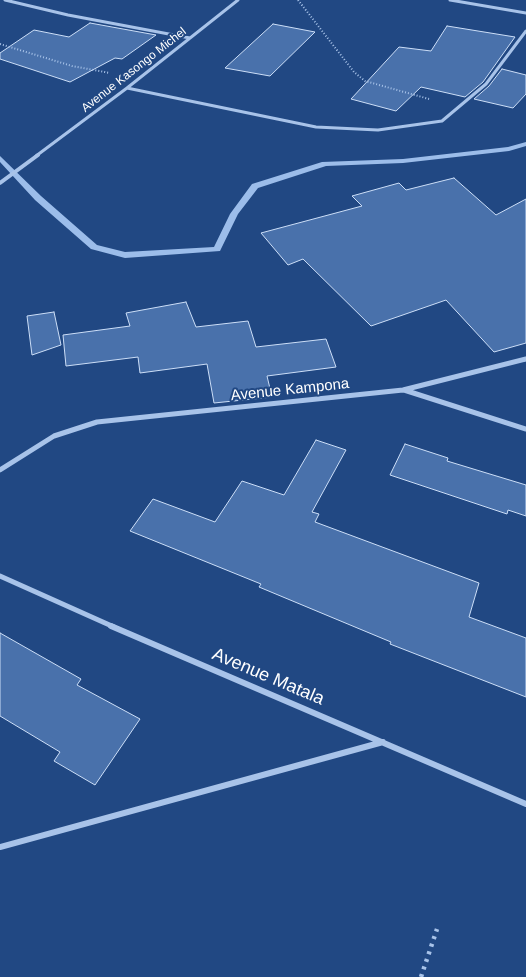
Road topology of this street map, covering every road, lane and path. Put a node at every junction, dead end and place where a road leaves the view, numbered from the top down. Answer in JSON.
{"nodes":[{"id":1,"x":5,"y":0,"type":"edge"},
{"id":2,"x":238,"y":0,"type":"edge"},
{"id":3,"x":298,"y":0,"type":"edge"},
{"id":4,"x":450,"y":0,"type":"edge"},
{"id":5,"x":465,"y":1,"type":"edge"},
{"id":6,"x":526,"y":13,"type":"edge"},
{"id":7,"x":526,"y":31,"type":"edge"},
{"id":8,"x":190,"y":38,"type":"junction"},
{"id":9,"x":0,"y":44,"type":"edge"},
{"id":10,"x":140,"y":78,"type":"junction"},
{"id":11,"x":127,"y":88,"type":"junction"},
{"id":12,"x":459,"y":107,"type":"junction"},
{"id":13,"x":0,"y":183,"type":"edge"},
{"id":14,"x":526,"y":359,"type":"edge"},
{"id":15,"x":404,"y":390,"type":"junction"},
{"id":16,"x":526,"y":429,"type":"edge"},
{"id":17,"x":0,"y":470,"type":"edge"},
{"id":18,"x":0,"y":576,"type":"edge"},
{"id":19,"x":383,"y":742,"type":"junction"},
{"id":20,"x":526,"y":804,"type":"edge"},
{"id":21,"x":0,"y":847,"type":"edge"},
{"id":22,"x":437,"y":929,"type":"dead end"},
{"id":23,"x":421,"y":977,"type":"edge"}],
"edges":[{"from":1,"to":8,"type":"street"},
{"from":2,"to":8,"type":"street","name":"Avenue Kasongo Michel"},
{"from":3,"to":12,"type":"path"},
{"from":4,"to":5,"type":"street"},
{"from":5,"to":6,"type":"street"},
{"from":7,"to":12,"type":"street"},
{"from":8,"to":10,"type":"street","name":"Avenue Kasongo Michel"},
{"from":9,"to":10,"type":"path"},
{"from":10,"to":11,"type":"street","name":"Avenue Kasongo Michel"},
{"from":11,"to":12,"type":"street"},
{"from":11,"to":13,"type":"street","name":"Avenue Kasongo Michel"},
{"from":14,"to":15,"type":"street","name":"Avenue Kampona"},
{"from":15,"to":16,"type":"street"},
{"from":15,"to":17,"type":"street","name":"Avenue Kampona"},
{"from":18,"to":19,"type":"street","name":"Avenue Matala"},
{"from":19,"to":20,"type":"street","name":"Avenue Matala"},
{"from":19,"to":21,"type":"street"},
{"from":22,"to":23,"type":"path"}]}
